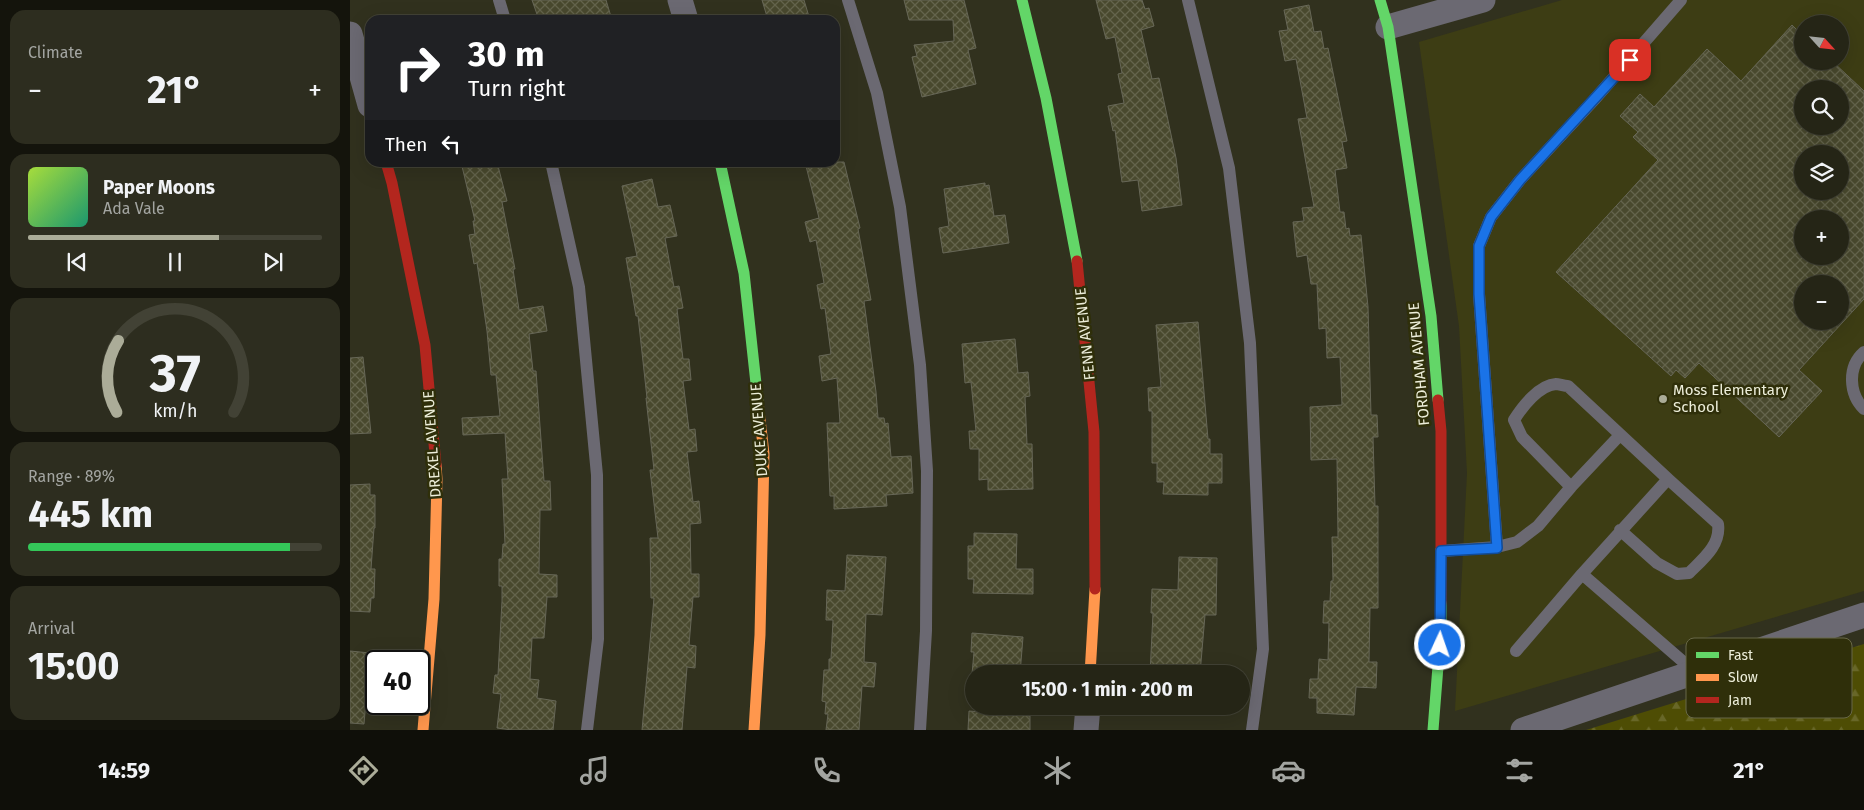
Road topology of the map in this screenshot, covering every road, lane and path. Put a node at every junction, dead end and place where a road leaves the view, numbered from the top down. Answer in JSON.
{"nodes":[{"id":1,"x":499,"y":0,"type":"edge"},
{"id":2,"x":680,"y":0,"type":"edge"},
{"id":3,"x":848,"y":0,"type":"edge"},
{"id":4,"x":1022,"y":0,"type":"edge"},
{"id":5,"x":1188,"y":0,"type":"edge"},
{"id":6,"x":1380,"y":0,"type":"edge"},
{"id":7,"x":1483,"y":0,"type":"edge"},
{"id":8,"x":1681,"y":0,"type":"edge"},
{"id":9,"x":504,"y":15,"type":"edge"},
{"id":10,"x":684,"y":15,"type":"edge"},
{"id":11,"x":1388,"y":27,"type":"junction"},
{"id":12,"x":350,"y":34,"type":"edge"},
{"id":13,"x":365,"y":87,"type":"edge"},
{"id":14,"x":387,"y":167,"type":"edge"},
{"id":15,"x":551,"y":167,"type":"edge"},
{"id":16,"x":721,"y":167,"type":"edge"},
{"id":17,"x":1864,"y":352,"type":"edge"},
{"id":18,"x":1864,"y":409,"type":"edge"},
{"id":19,"x":1620,"y":435,"type":"junction"},
{"id":20,"x":1668,"y":479,"type":"junction"},
{"id":21,"x":1571,"y":487,"type":"junction"},
{"id":22,"x":1620,"y":530,"type":"junction"},
{"id":23,"x":1497,"y":548,"type":"junction"},
{"id":24,"x":1441,"y":551,"type":"junction"},
{"id":25,"x":1582,"y":574,"type":"junction"},
{"id":26,"x":1864,"y":615,"type":"edge"},
{"id":27,"x":1795,"y":638,"type":"edge"},
{"id":28,"x":1516,"y":652,"type":"dead end"},
{"id":29,"x":1091,"y":665,"type":"edge"},
{"id":30,"x":1686,"y":665,"type":"edge"},
{"id":31,"x":1686,"y":675,"type":"edge"},
{"id":32,"x":1087,"y":715,"type":"edge"},
{"id":33,"x":423,"y":730,"type":"edge"},
{"id":34,"x":587,"y":730,"type":"edge"},
{"id":35,"x":754,"y":730,"type":"edge"},
{"id":36,"x":920,"y":730,"type":"edge"},
{"id":37,"x":1086,"y":730,"type":"edge"},
{"id":38,"x":1252,"y":730,"type":"edge"},
{"id":39,"x":1433,"y":730,"type":"edge"},
{"id":40,"x":1522,"y":730,"type":"edge"}],
"edges":[{"from":1,"to":9,"type":"lane"},
{"from":2,"to":10,"type":"street"},
{"from":3,"to":36,"type":"lane"},
{"from":4,"to":29,"type":"street","name":"FENN AVENUE"},
{"from":5,"to":38,"type":"lane"},
{"from":6,"to":11,"type":"street","name":"FORDHAM AVENUE"},
{"from":7,"to":11,"type":"street"},
{"from":8,"to":23,"type":"lane"},
{"from":11,"to":24,"type":"street","name":"FORDHAM AVENUE"},
{"from":12,"to":13,"type":"street"},
{"from":14,"to":33,"type":"street","name":"DREXEL AVENUE"},
{"from":15,"to":34,"type":"lane"},
{"from":16,"to":35,"type":"street","name":"DUKE AVENUE"},
{"from":17,"to":18,"type":"lane"},
{"from":19,"to":20,"type":"lane"},
{"from":19,"to":21,"type":"lane"},
{"from":19,"to":21,"type":"lane"},
{"from":20,"to":22,"type":"lane"},
{"from":20,"to":22,"type":"lane"},
{"from":21,"to":23,"type":"lane"},
{"from":22,"to":25,"type":"lane"},
{"from":23,"to":24,"type":"lane"},
{"from":24,"to":39,"type":"street","name":"FORDHAM AVENUE"},
{"from":25,"to":28,"type":"lane"},
{"from":25,"to":30,"type":"lane"},
{"from":26,"to":27,"type":"street"},
{"from":31,"to":40,"type":"street"},
{"from":32,"to":37,"type":"street"}]}
